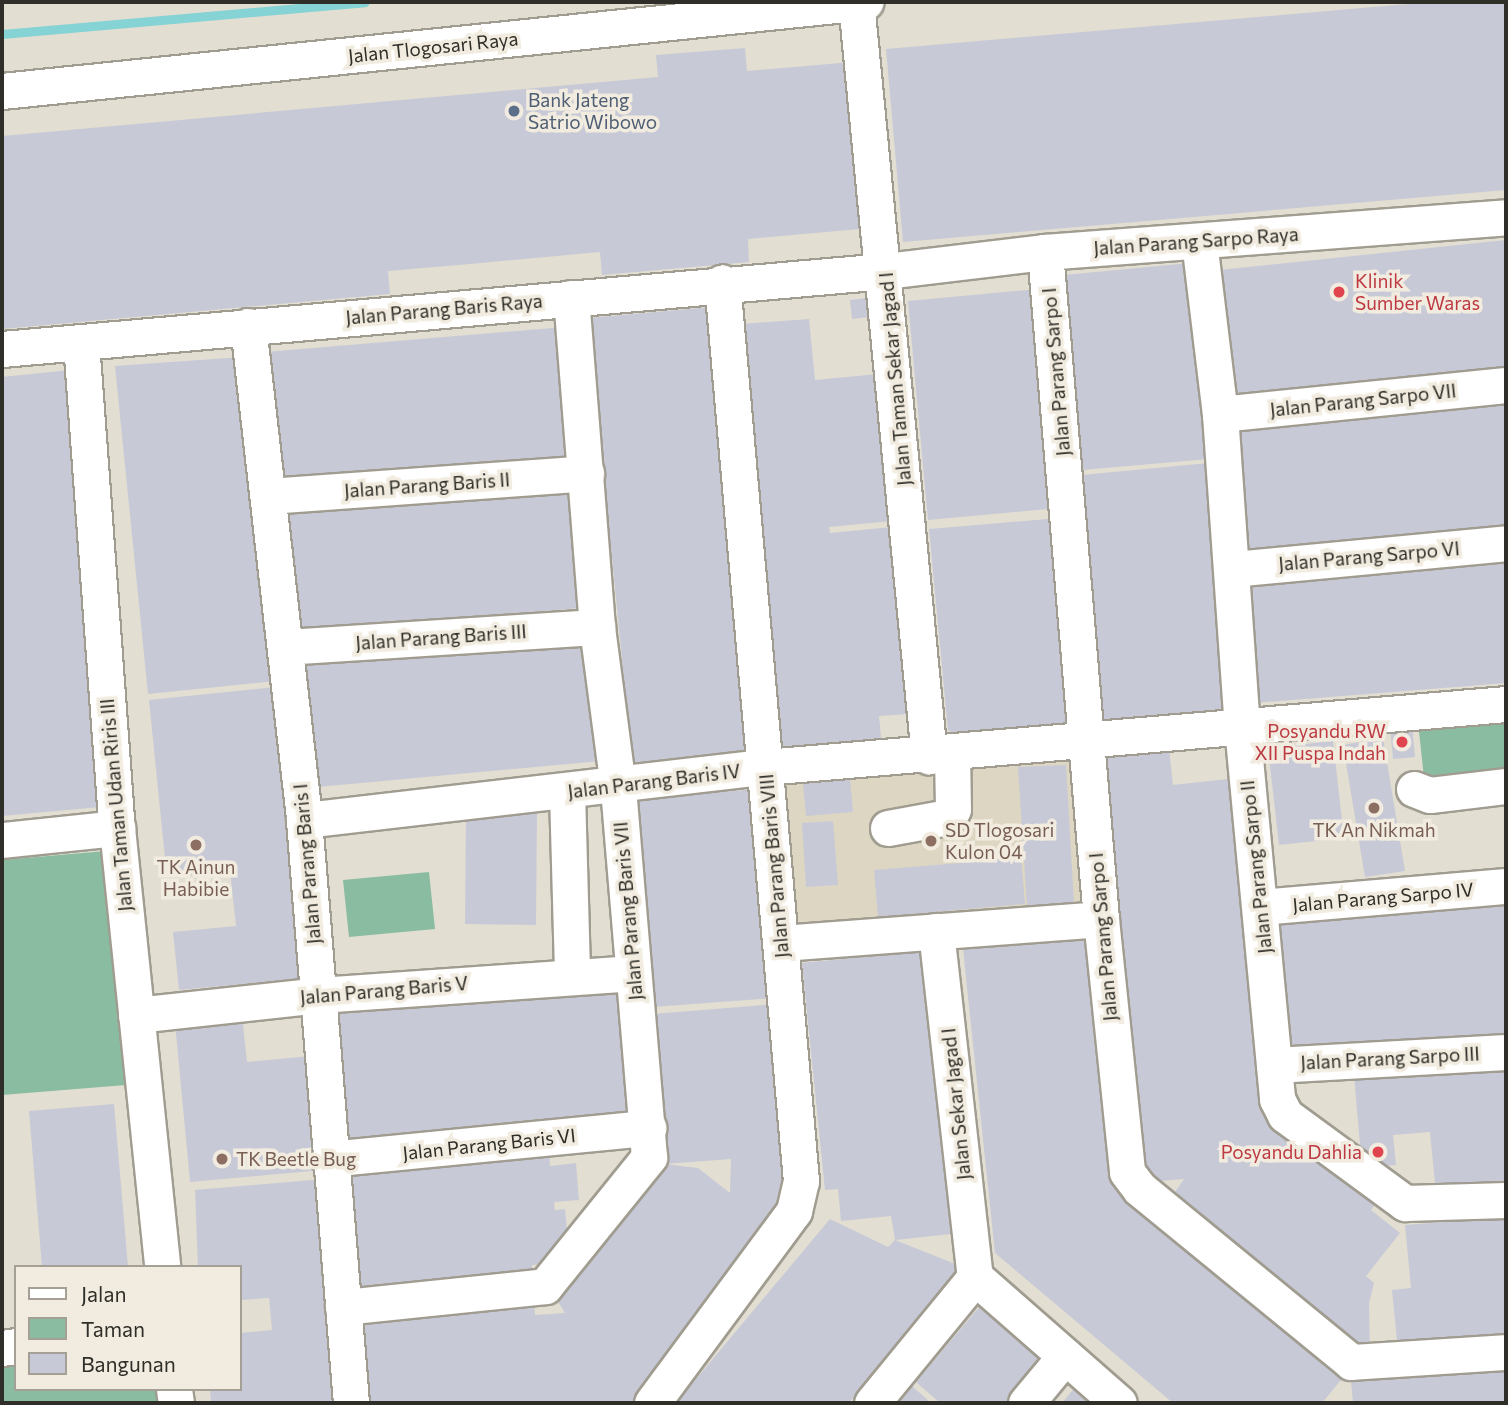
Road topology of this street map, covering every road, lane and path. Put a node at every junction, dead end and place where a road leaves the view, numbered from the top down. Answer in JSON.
{"nodes":[{"id":1,"x":859,"y":2,"type":"edge"},
{"id":2,"x":2,"y":91,"type":"edge"},
{"id":3,"x":1506,"y":217,"type":"edge"},
{"id":4,"x":1199,"y":241,"type":"junction"},
{"id":5,"x":1045,"y":252,"type":"junction"},
{"id":6,"x":886,"y":271,"type":"junction"},
{"id":7,"x":722,"y":282,"type":"junction"},
{"id":8,"x":571,"y":298,"type":"junction"},
{"id":9,"x":248,"y":326,"type":"junction"},
{"id":10,"x":81,"y":342,"type":"junction"},
{"id":11,"x":2,"y":349,"type":"edge"},
{"id":12,"x":1506,"y":385,"type":"edge"},
{"id":13,"x":1220,"y":414,"type":"junction"},
{"id":14,"x":586,"y":473,"type":"junction"},
{"id":15,"x":268,"y":496,"type":"junction"},
{"id":16,"x":1506,"y":543,"type":"edge"},
{"id":17,"x":1233,"y":569,"type":"junction"},
{"id":18,"x":597,"y":627,"type":"junction"},
{"id":19,"x":285,"y":647,"type":"junction"},
{"id":20,"x":1506,"y":704,"type":"edge"},
{"id":21,"x":1242,"y":727,"type":"junction"},
{"id":22,"x":1088,"y":741,"type":"junction"},
{"id":23,"x":940,"y":754,"type":"junction"},
{"id":24,"x":765,"y":767,"type":"junction"},
{"id":25,"x":1506,"y":786,"type":"edge"},
{"id":26,"x":618,"y":787,"type":"junction"},
{"id":27,"x":1414,"y":789,"type":"dead end"},
{"id":28,"x":567,"y":792,"type":"junction"},
{"id":29,"x":304,"y":820,"type":"junction"},
{"id":30,"x":117,"y":828,"type":"junction"},
{"id":31,"x":888,"y":828,"type":"dead end"},
{"id":32,"x":2,"y":840,"type":"edge"},
{"id":33,"x":1506,"y":886,"type":"edge"},
{"id":34,"x":1260,"y":907,"type":"junction"},
{"id":35,"x":1101,"y":919,"type":"junction"},
{"id":36,"x":936,"y":931,"type":"junction"},
{"id":37,"x":782,"y":943,"type":"junction"},
{"id":38,"x":632,"y":973,"type":"junction"},
{"id":39,"x":572,"y":975,"type":"junction"},
{"id":40,"x":319,"y":995,"type":"junction"},
{"id":41,"x":136,"y":1015,"type":"junction"},
{"id":42,"x":1506,"y":1052,"type":"edge"},
{"id":43,"x":1274,"y":1065,"type":"junction"},
{"id":44,"x":648,"y":1128,"type":"junction"},
{"id":45,"x":330,"y":1159,"type":"junction"},
{"id":46,"x":1506,"y":1199,"type":"edge"},
{"id":47,"x":162,"y":1265,"type":"edge"},
{"id":48,"x":975,"y":1277,"type":"junction"},
{"id":49,"x":343,"y":1307,"type":"junction"},
{"id":50,"x":1506,"y":1352,"type":"edge"},
{"id":51,"x":1065,"y":1356,"type":"junction"},
{"id":52,"x":351,"y":1403,"type":"edge"},
{"id":53,"x":652,"y":1403,"type":"edge"},
{"id":54,"x":872,"y":1403,"type":"edge"},
{"id":55,"x":1026,"y":1403,"type":"edge"},
{"id":56,"x":1119,"y":1403,"type":"edge"}],
"edges":[{"from":1,"to":2,"type":"street","name":"Jalan Tlogosari Raya"},
{"from":1,"to":6,"type":"street","name":"Jalan Taman Sekar Jagad I"},
{"from":3,"to":4,"type":"street","name":"Jalan Parang Sarpo Raya"},
{"from":4,"to":5,"type":"street","name":"Jalan Parang Sarpo Raya"},
{"from":4,"to":13,"type":"street","name":"Jalan Parang Sarpo II"},
{"from":5,"to":6,"type":"street","name":"Jalan Parang Sarpo Raya"},
{"from":5,"to":22,"type":"street","name":"Jalan Parang Sarpo I"},
{"from":6,"to":7,"type":"street","name":"Jalan Parang Baris Raya"},
{"from":6,"to":23,"type":"street","name":"Jalan Taman Sekar Jagad I"},
{"from":7,"to":8,"type":"street","name":"Jalan Parang Baris Raya"},
{"from":7,"to":24,"type":"street","name":"Jalan Parang Baris VIII"},
{"from":8,"to":9,"type":"street","name":"Jalan Parang Baris Raya"},
{"from":8,"to":14,"type":"street","name":"Jalan Parang Baris VII"},
{"from":9,"to":10,"type":"street","name":"Jalan Parang Baris Raya"},
{"from":9,"to":15,"type":"street","name":"Jalan Parang Baris I"},
{"from":10,"to":11,"type":"street","name":"Jalan Parang Baris Raya"},
{"from":10,"to":30,"type":"street","name":"Jalan Taman Udan Riris III"},
{"from":12,"to":13,"type":"street","name":"Jalan Parang Sarpo VII"},
{"from":13,"to":17,"type":"street","name":"Jalan Parang Sarpo II"},
{"from":14,"to":15,"type":"street","name":"Jalan Parang Baris II"},
{"from":14,"to":18,"type":"street","name":"Jalan Parang Baris VII"},
{"from":15,"to":19,"type":"street","name":"Jalan Parang Baris I"},
{"from":16,"to":17,"type":"street","name":"Jalan Parang Sarpo VI"},
{"from":17,"to":21,"type":"street","name":"Jalan Parang Sarpo II"},
{"from":18,"to":19,"type":"street","name":"Jalan Parang Baris III"},
{"from":18,"to":26,"type":"street","name":"Jalan Parang Baris VII"},
{"from":19,"to":29,"type":"street","name":"Jalan Parang Baris I"},
{"from":20,"to":21,"type":"street","name":"Jalan Parang Baris IV"},
{"from":21,"to":22,"type":"street","name":"Jalan Parang Baris IV"},
{"from":21,"to":34,"type":"street","name":"Jalan Parang Sarpo II"},
{"from":22,"to":23,"type":"street","name":"Jalan Parang Baris IV"},
{"from":22,"to":35,"type":"street","name":"Jalan Parang Sarpo I"},
{"from":23,"to":24,"type":"street","name":"Jalan Parang Baris IV"},
{"from":23,"to":31,"type":"street","name":"Jalan Taman Sekar Jagad I"},
{"from":24,"to":26,"type":"street","name":"Jalan Parang Baris IV"},
{"from":24,"to":37,"type":"street","name":"Jalan Parang Baris VIII"},
{"from":25,"to":27,"type":"street"},
{"from":26,"to":28,"type":"street","name":"Jalan Parang Baris IV"},
{"from":26,"to":38,"type":"street","name":"Jalan Parang Baris VII"},
{"from":28,"to":29,"type":"street","name":"Jalan Parang Baris IV"},
{"from":28,"to":39,"type":"street"},
{"from":29,"to":40,"type":"street","name":"Jalan Parang Baris I"},
{"from":30,"to":32,"type":"street"},
{"from":30,"to":41,"type":"street","name":"Jalan Taman Udan Riris III"},
{"from":33,"to":34,"type":"street","name":"Jalan Parang Sarpo IV"},
{"from":34,"to":43,"type":"street","name":"Jalan Parang Sarpo II"},
{"from":35,"to":36,"type":"street"},
{"from":35,"to":50,"type":"street","name":"Jalan Parang Sarpo I"},
{"from":36,"to":37,"type":"street"},
{"from":36,"to":48,"type":"street","name":"Jalan Sekar Jagad I"},
{"from":37,"to":53,"type":"street","name":"Jalan Parang Baris VIII"},
{"from":38,"to":39,"type":"street","name":"Jalan Parang Baris V"},
{"from":38,"to":44,"type":"street","name":"Jalan Parang Baris VII"},
{"from":39,"to":40,"type":"street","name":"Jalan Parang Baris V"},
{"from":40,"to":41,"type":"street","name":"Jalan Parang Baris V"},
{"from":40,"to":45,"type":"street","name":"Jalan Parang Baris I"},
{"from":41,"to":47,"type":"street","name":"Jalan Taman Udan Riris III"},
{"from":42,"to":43,"type":"street","name":"Jalan Parang Sarpo III"},
{"from":43,"to":46,"type":"street","name":"Jalan Parang Sarpo II"},
{"from":44,"to":45,"type":"street","name":"Jalan Parang Baris VI"},
{"from":44,"to":49,"type":"street","name":"Jalan Parang Baris VII"},
{"from":45,"to":49,"type":"street","name":"Jalan Parang Baris I"},
{"from":48,"to":51,"type":"street"},
{"from":48,"to":54,"type":"street"},
{"from":49,"to":52,"type":"street","name":"Jalan Parang Baris I"},
{"from":51,"to":55,"type":"street"},
{"from":51,"to":56,"type":"street"}]}
